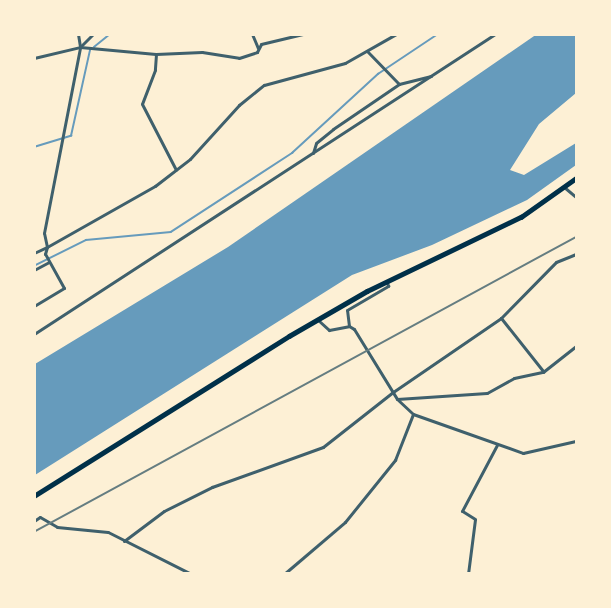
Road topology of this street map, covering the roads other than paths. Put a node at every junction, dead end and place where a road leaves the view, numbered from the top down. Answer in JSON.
{"nodes":[{"id":1,"x":78,"y":34,"type":"edge"},
{"id":2,"x":93,"y":34,"type":"edge"},
{"id":3,"x":252,"y":34,"type":"edge"},
{"id":4,"x":303,"y":34,"type":"edge"},
{"id":5,"x":396,"y":34,"type":"edge"},
{"id":6,"x":495,"y":34,"type":"edge"},
{"id":7,"x":80,"y":47,"type":"junction"},
{"id":8,"x":258,"y":48,"type":"junction"},
{"id":9,"x":367,"y":51,"type":"junction"},
{"id":10,"x":156,"y":54,"type":"junction"},
{"id":11,"x":34,"y":58,"type":"edge"},
{"id":12,"x":431,"y":76,"type":"junction"},
{"id":13,"x":399,"y":84,"type":"junction"},
{"id":14,"x":313,"y":153,"type":"junction"},
{"id":15,"x":176,"y":170,"type":"junction"},
{"id":16,"x":576,"y":178,"type":"edge"},
{"id":17,"x":564,"y":187,"type":"junction"},
{"id":18,"x":576,"y":197,"type":"edge"},
{"id":19,"x":47,"y":247,"type":"junction"},
{"id":20,"x":34,"y":253,"type":"edge"},
{"id":21,"x":576,"y":254,"type":"edge"},
{"id":22,"x":49,"y":262,"type":"junction"},
{"id":23,"x":34,"y":270,"type":"edge"},
{"id":24,"x":387,"y":282,"type":"junction"},
{"id":25,"x":34,"y":306,"type":"edge"},
{"id":26,"x":501,"y":318,"type":"junction"},
{"id":27,"x":318,"y":320,"type":"junction"},
{"id":28,"x":349,"y":326,"type":"junction"},
{"id":29,"x":34,"y":334,"type":"edge"},
{"id":30,"x":576,"y":346,"type":"edge"},
{"id":31,"x":543,"y":372,"type":"junction"},
{"id":32,"x":393,"y":392,"type":"junction"},
{"id":33,"x":397,"y":399,"type":"junction"},
{"id":34,"x":413,"y":414,"type":"junction"},
{"id":35,"x":576,"y":441,"type":"edge"},
{"id":36,"x":497,"y":445,"type":"junction"},
{"id":37,"x":34,"y":496,"type":"edge"},
{"id":38,"x":34,"y":520,"type":"edge"},
{"id":39,"x":124,"y":541,"type":"junction"},
{"id":40,"x":191,"y":573,"type":"edge"},
{"id":41,"x":284,"y":573,"type":"edge"},
{"id":42,"x":468,"y":573,"type":"edge"}],
"edges":[{"from":1,"to":7,"type":"street"},
{"from":2,"to":7,"type":"street"},
{"from":3,"to":8,"type":"street"},
{"from":4,"to":8,"type":"street"},
{"from":5,"to":9,"type":"street"},
{"from":6,"to":12,"type":"street"},
{"from":7,"to":10,"type":"street"},
{"from":7,"to":11,"type":"street"},
{"from":7,"to":19,"type":"street"},
{"from":8,"to":10,"type":"street"},
{"from":9,"to":13,"type":"street"},
{"from":9,"to":15,"type":"street"},
{"from":10,"to":15,"type":"street"},
{"from":12,"to":13,"type":"street"},
{"from":12,"to":14,"type":"street"},
{"from":13,"to":14,"type":"street"},
{"from":14,"to":29,"type":"street"},
{"from":15,"to":19,"type":"street"},
{"from":16,"to":17,"type":"highway"},
{"from":17,"to":18,"type":"street"},
{"from":17,"to":24,"type":"highway"},
{"from":19,"to":20,"type":"street"},
{"from":19,"to":22,"type":"street"},
{"from":21,"to":26,"type":"street"},
{"from":22,"to":23,"type":"street"},
{"from":22,"to":25,"type":"street"},
{"from":24,"to":27,"type":"highway"},
{"from":24,"to":28,"type":"street"},
{"from":26,"to":31,"type":"street"},
{"from":26,"to":32,"type":"street"},
{"from":27,"to":28,"type":"street"},
{"from":27,"to":37,"type":"highway"},
{"from":28,"to":32,"type":"street"},
{"from":30,"to":31,"type":"street"},
{"from":31,"to":33,"type":"street"},
{"from":32,"to":33,"type":"street"},
{"from":32,"to":39,"type":"street"},
{"from":33,"to":34,"type":"street"},
{"from":34,"to":36,"type":"street"},
{"from":34,"to":41,"type":"street"},
{"from":35,"to":36,"type":"street"},
{"from":36,"to":42,"type":"street"},
{"from":38,"to":39,"type":"street"},
{"from":39,"to":40,"type":"street"}]}
